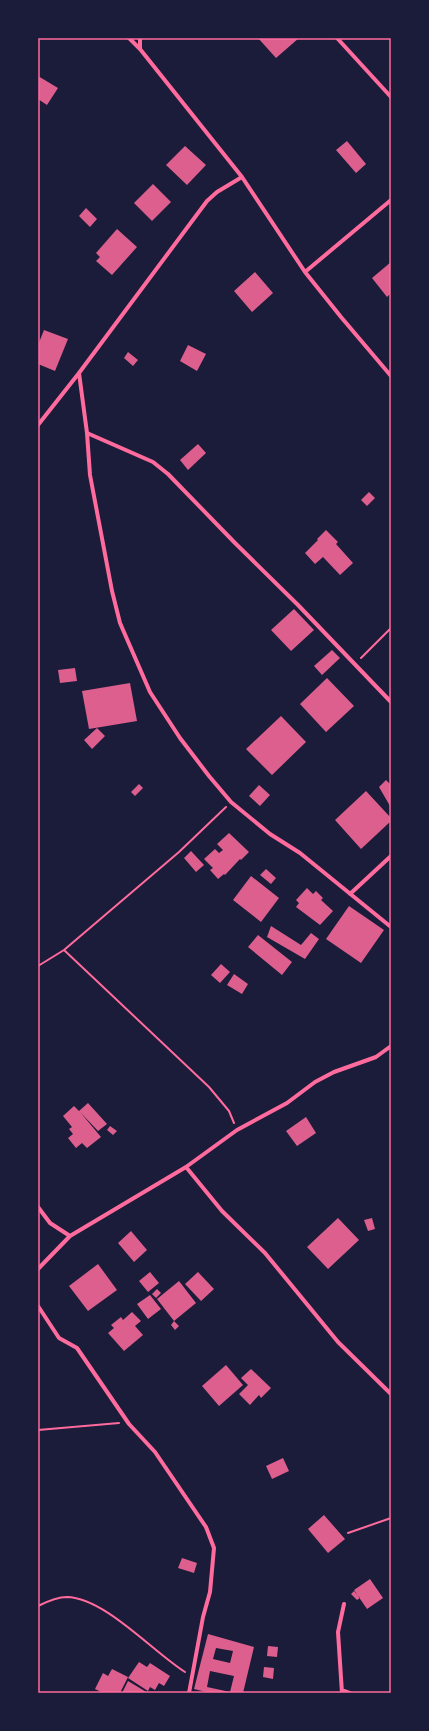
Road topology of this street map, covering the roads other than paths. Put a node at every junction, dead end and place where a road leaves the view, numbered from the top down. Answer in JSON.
{"nodes":[{"id":1,"x":129,"y":38,"type":"edge"},
{"id":2,"x":140,"y":38,"type":"edge"},
{"id":3,"x":337,"y":38,"type":"edge"},
{"id":4,"x":140,"y":49,"type":"junction"},
{"id":5,"x":391,"y":96,"type":"edge"},
{"id":6,"x":242,"y":177,"type":"junction"},
{"id":7,"x":391,"y":200,"type":"edge"},
{"id":8,"x":305,"y":272,"type":"junction"},
{"id":9,"x":79,"y":373,"type":"junction"},
{"id":10,"x":391,"y":376,"type":"edge"},
{"id":11,"x":38,"y":417,"type":"edge"},
{"id":12,"x":43,"y":420,"type":"junction"},
{"id":13,"x":38,"y":425,"type":"edge"},
{"id":14,"x":87,"y":433,"type":"junction"},
{"id":15,"x":391,"y":702,"type":"edge"},
{"id":16,"x":391,"y":856,"type":"edge"},
{"id":17,"x":350,"y":894,"type":"junction"},
{"id":18,"x":391,"y":927,"type":"edge"},
{"id":19,"x":391,"y":1046,"type":"edge"},
{"id":20,"x":186,"y":1167,"type":"junction"},
{"id":21,"x":38,"y":1207,"type":"edge"},
{"id":22,"x":70,"y":1236,"type":"junction"},
{"id":23,"x":38,"y":1269,"type":"edge"},
{"id":24,"x":38,"y":1306,"type":"edge"},
{"id":25,"x":391,"y":1394,"type":"edge"},
{"id":26,"x":344,"y":1604,"type":"dead end"},
{"id":27,"x":342,"y":1691,"type":"edge"},
{"id":28,"x":189,"y":1693,"type":"edge"},
{"id":29,"x":350,"y":1693,"type":"edge"}],
"edges":[{"from":1,"to":4,"type":"street"},
{"from":2,"to":4,"type":"street"},
{"from":3,"to":5,"type":"street"},
{"from":4,"to":6,"type":"street"},
{"from":6,"to":8,"type":"street"},
{"from":6,"to":9,"type":"street"},
{"from":7,"to":8,"type":"street"},
{"from":8,"to":10,"type":"street"},
{"from":9,"to":12,"type":"street"},
{"from":9,"to":14,"type":"street"},
{"from":11,"to":12,"type":"street"},
{"from":12,"to":13,"type":"street"},
{"from":14,"to":15,"type":"street"},
{"from":14,"to":17,"type":"street"},
{"from":16,"to":17,"type":"street"},
{"from":17,"to":18,"type":"street"},
{"from":19,"to":20,"type":"street"},
{"from":20,"to":22,"type":"street"},
{"from":20,"to":25,"type":"street"},
{"from":21,"to":22,"type":"street"},
{"from":22,"to":23,"type":"street"},
{"from":24,"to":28,"type":"street"},
{"from":26,"to":27,"type":"street"},
{"from":27,"to":29,"type":"street"}]}
